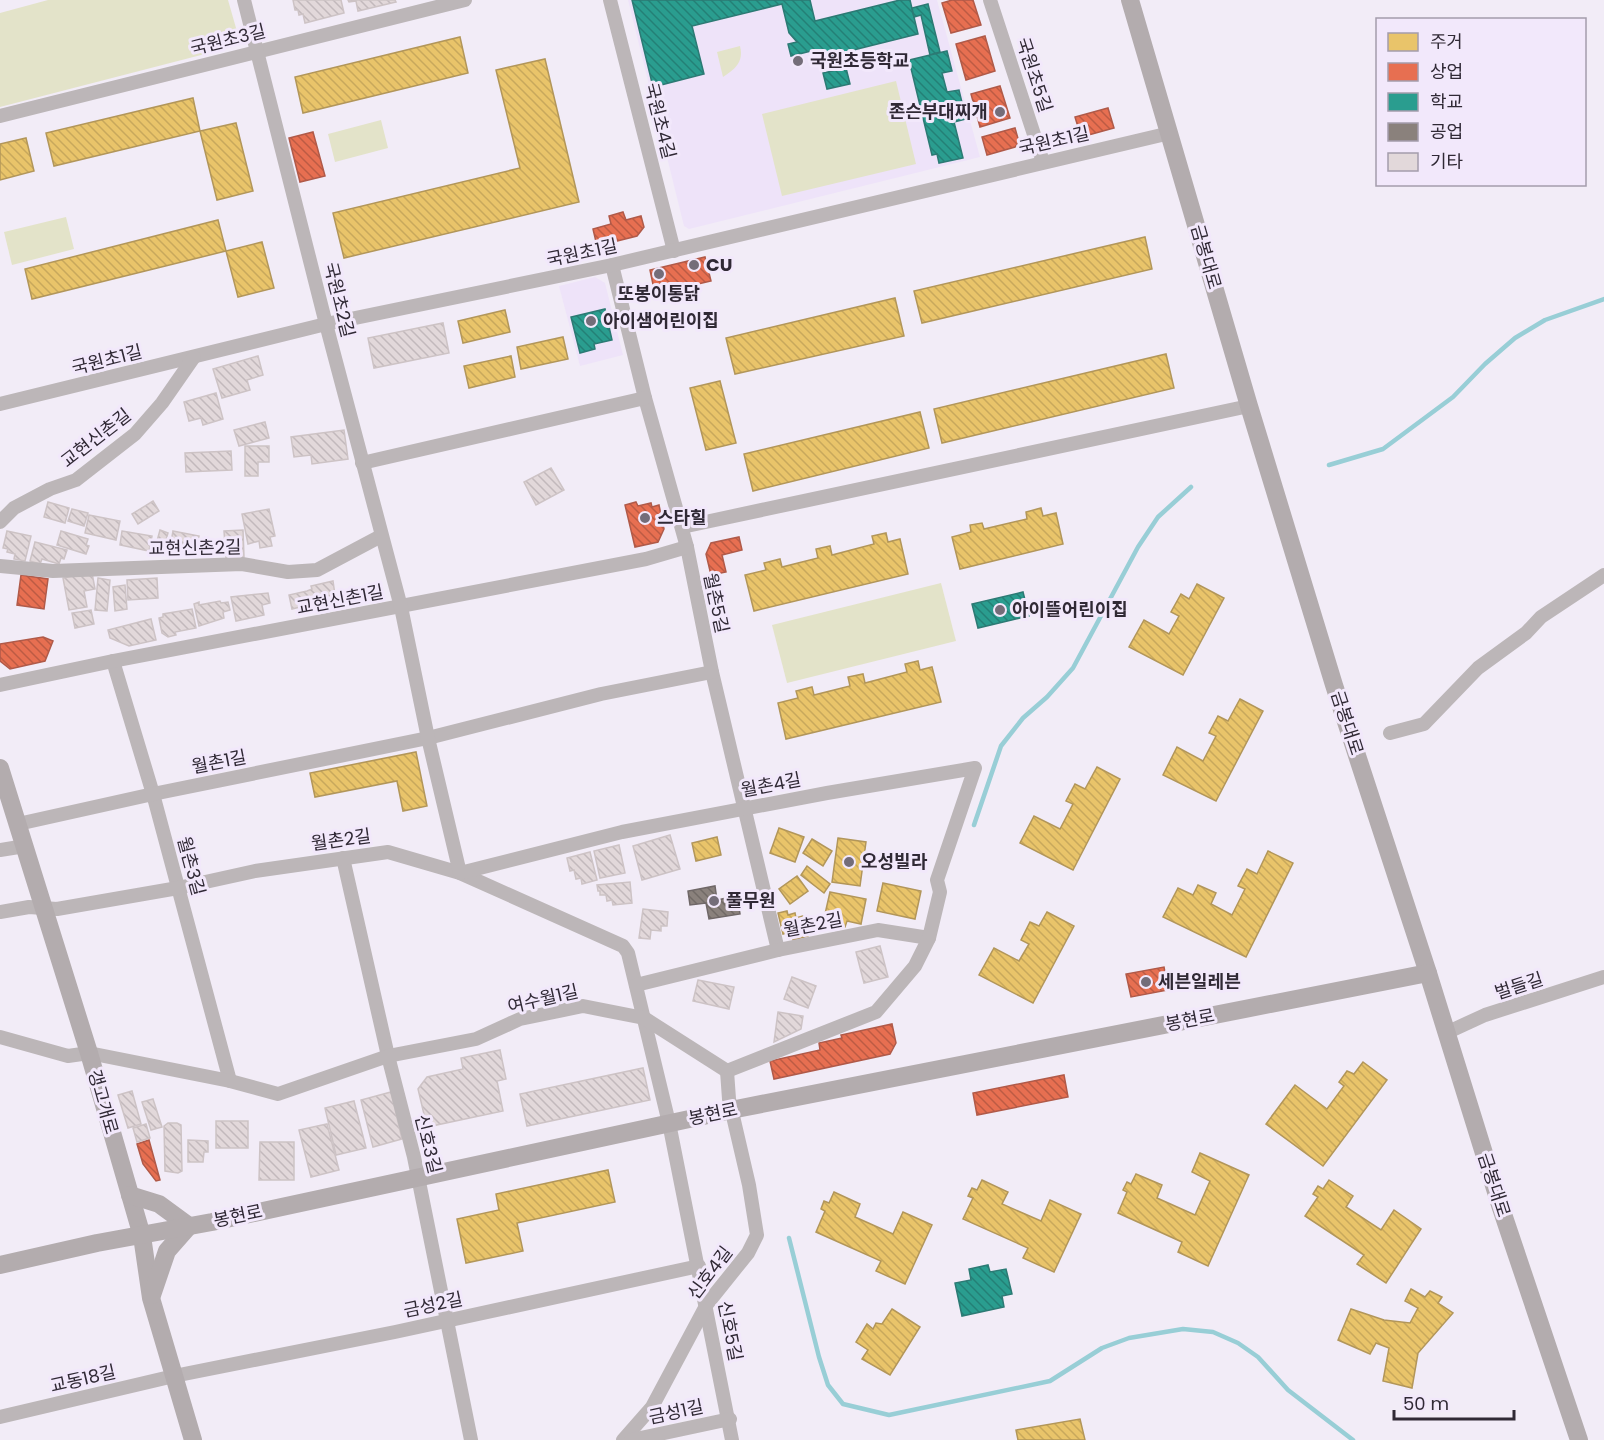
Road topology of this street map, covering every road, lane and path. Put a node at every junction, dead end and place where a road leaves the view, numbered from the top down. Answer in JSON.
{"nodes":[{"id":1,"x":244,"y":0,"type":"edge"},
{"id":2,"x":465,"y":0,"type":"edge"},
{"id":3,"x":610,"y":0,"type":"edge"},
{"id":4,"x":990,"y":0,"type":"edge"},
{"id":5,"x":1130,"y":0,"type":"edge"},
{"id":6,"x":256,"y":51,"type":"junction"},
{"id":7,"x":0,"y":116,"type":"edge"},
{"id":8,"x":1170,"y":133,"type":"junction"},
{"id":9,"x":1043,"y":162,"type":"junction"},
{"id":10,"x":674,"y":251,"type":"junction"},
{"id":11,"x":612,"y":265,"type":"junction"},
{"id":12,"x":326,"y":324,"type":"junction"},
{"id":13,"x":194,"y":357,"type":"junction"},
{"id":14,"x":645,"y":398,"type":"junction"},
{"id":15,"x":0,"y":404,"type":"edge"},
{"id":16,"x":1249,"y":406,"type":"junction"},
{"id":17,"x":362,"y":463,"type":"junction"},
{"id":18,"x":0,"y":522,"type":"edge"},
{"id":19,"x":681,"y":527,"type":"junction"},
{"id":20,"x":381,"y":536,"type":"junction"},
{"id":21,"x":687,"y":548,"type":"junction"},
{"id":22,"x":0,"y":566,"type":"edge"},
{"id":23,"x":1604,"y":575,"type":"edge"},
{"id":24,"x":401,"y":607,"type":"junction"},
{"id":25,"x":113,"y":661,"type":"junction"},
{"id":26,"x":712,"y":672,"type":"junction"},
{"id":27,"x":0,"y":686,"type":"edge"},
{"id":28,"x":1390,"y":733,"type":"dead end"},
{"id":29,"x":428,"y":738,"type":"junction"},
{"id":30,"x":0,"y":768,"type":"edge"},
{"id":31,"x":153,"y":794,"type":"junction"},
{"id":32,"x":745,"y":808,"type":"junction"},
{"id":33,"x":18,"y":824,"type":"junction"},
{"id":34,"x":25,"y":846,"type":"junction"},
{"id":35,"x":0,"y":850,"type":"edge"},
{"id":36,"x":343,"y":858,"type":"junction"},
{"id":37,"x":460,"y":873,"type":"junction"},
{"id":38,"x":178,"y":888,"type":"junction"},
{"id":39,"x":44,"y":908,"type":"junction"},
{"id":40,"x":0,"y":912,"type":"edge"},
{"id":41,"x":929,"y":938,"type":"junction"},
{"id":42,"x":778,"y":950,"type":"junction"},
{"id":43,"x":1428,"y":972,"type":"junction"},
{"id":44,"x":1604,"y":977,"type":"edge"},
{"id":45,"x":636,"y":985,"type":"junction"},
{"id":46,"x":644,"y":1018,"type":"junction"},
{"id":47,"x":1446,"y":1033,"type":"junction"},
{"id":48,"x":0,"y":1036,"type":"edge"},
{"id":49,"x":89,"y":1053,"type":"junction"},
{"id":50,"x":388,"y":1056,"type":"junction"},
{"id":51,"x":727,"y":1071,"type":"junction"},
{"id":52,"x":230,"y":1081,"type":"junction"},
{"id":53,"x":731,"y":1110,"type":"junction"},
{"id":54,"x":669,"y":1123,"type":"junction"},
{"id":55,"x":418,"y":1178,"type":"junction"},
{"id":56,"x":130,"y":1195,"type":"junction"},
{"id":57,"x":189,"y":1226,"type":"junction"},
{"id":58,"x":142,"y":1236,"type":"junction"},
{"id":59,"x":0,"y":1265,"type":"edge"},
{"id":60,"x":699,"y":1266,"type":"junction"},
{"id":61,"x":151,"y":1298,"type":"junction"},
{"id":62,"x":707,"y":1304,"type":"junction"},
{"id":63,"x":448,"y":1320,"type":"junction"},
{"id":64,"x":174,"y":1376,"type":"junction"},
{"id":65,"x":0,"y":1417,"type":"edge"},
{"id":66,"x":729,"y":1419,"type":"junction"},
{"id":67,"x":192,"y":1440,"type":"edge"},
{"id":68,"x":471,"y":1440,"type":"edge"},
{"id":69,"x":623,"y":1440,"type":"edge"},
{"id":70,"x":631,"y":1440,"type":"edge"},
{"id":71,"x":732,"y":1440,"type":"edge"},
{"id":72,"x":1579,"y":1440,"type":"edge"}],
"edges":[{"from":1,"to":6,"type":"street","name":"국원초2길"},
{"from":2,"to":6,"type":"street","name":"국원초3길"},
{"from":3,"to":10,"type":"street","name":"국원초4길"},
{"from":4,"to":9,"type":"street","name":"국원초5길"},
{"from":5,"to":8,"type":"street","name":"금봉대로"},
{"from":6,"to":7,"type":"street","name":"국원초3길"},
{"from":6,"to":12,"type":"street","name":"국원초2길"},
{"from":8,"to":9,"type":"street","name":"국원초1길"},
{"from":8,"to":16,"type":"street","name":"금봉대로"},
{"from":9,"to":10,"type":"street","name":"국원초1길"},
{"from":10,"to":11,"type":"street","name":"국원초1길"},
{"from":11,"to":12,"type":"street","name":"국원초1길"},
{"from":11,"to":14,"type":"street","name":"월촌5길"},
{"from":12,"to":13,"type":"street","name":"국원초1길"},
{"from":12,"to":17,"type":"street","name":"국원초2길"},
{"from":13,"to":15,"type":"street","name":"국원초1길"},
{"from":13,"to":18,"type":"street","name":"교현신촌길"},
{"from":14,"to":17,"type":"street"},
{"from":14,"to":19,"type":"street","name":"월촌5길"},
{"from":16,"to":19,"type":"street"},
{"from":16,"to":43,"type":"street","name":"금봉대로"},
{"from":17,"to":20,"type":"street","name":"국원초2길"},
{"from":19,"to":21,"type":"street","name":"월촌5길"},
{"from":20,"to":22,"type":"street","name":"교현신촌2길"},
{"from":20,"to":24,"type":"street","name":"국원초2길"},
{"from":21,"to":24,"type":"street","name":"교현신촌1길"},
{"from":21,"to":26,"type":"street","name":"월촌5길"},
{"from":23,"to":28,"type":"street"},
{"from":24,"to":25,"type":"street","name":"교현신촌1길"},
{"from":24,"to":29,"type":"street"},
{"from":25,"to":27,"type":"street","name":"교현신촌1길"},
{"from":25,"to":31,"type":"street","name":"월촌3길"},
{"from":26,"to":29,"type":"street","name":"월촌1길"},
{"from":26,"to":32,"type":"street","name":"월촌5길"},
{"from":29,"to":31,"type":"street","name":"월촌1길"},
{"from":29,"to":37,"type":"street"},
{"from":30,"to":33,"type":"street","name":"갱고개로"},
{"from":31,"to":33,"type":"street","name":"월촌1길"},
{"from":31,"to":38,"type":"street","name":"월촌3길"},
{"from":32,"to":37,"type":"street","name":"월촌4길"},
{"from":32,"to":41,"type":"street","name":"월촌4길"},
{"from":32,"to":42,"type":"street","name":"월촌5길"},
{"from":33,"to":34,"type":"street","name":"갱고개로"},
{"from":34,"to":35,"type":"street"},
{"from":34,"to":39,"type":"street","name":"갱고개로"},
{"from":36,"to":37,"type":"street","name":"월촌2길"},
{"from":36,"to":38,"type":"street","name":"월촌2길"},
{"from":36,"to":50,"type":"street","name":"신호3길"},
{"from":37,"to":45,"type":"street","name":"월촌2길"},
{"from":38,"to":39,"type":"street","name":"월촌2길"},
{"from":38,"to":52,"type":"street","name":"월촌3길"},
{"from":39,"to":40,"type":"street","name":"월촌2길"},
{"from":39,"to":49,"type":"street","name":"갱고개로"},
{"from":41,"to":42,"type":"street","name":"월촌2길"},
{"from":41,"to":51,"type":"street"},
{"from":42,"to":45,"type":"street","name":"월촌2길"},
{"from":43,"to":47,"type":"street","name":"금봉대로"},
{"from":43,"to":53,"type":"street","name":"봉현로"},
{"from":44,"to":47,"type":"street","name":"벌들길"},
{"from":45,"to":46,"type":"street","name":"월촌2길"},
{"from":46,"to":50,"type":"street","name":"여수월1길"},
{"from":46,"to":51,"type":"street","name":"여수월1길"},
{"from":46,"to":54,"type":"street","name":"월촌2길"},
{"from":47,"to":72,"type":"street","name":"금봉대로"},
{"from":48,"to":49,"type":"street","name":"여수월1길"},
{"from":49,"to":52,"type":"street","name":"여수월1길"},
{"from":49,"to":56,"type":"street","name":"갱고개로"},
{"from":50,"to":52,"type":"street","name":"여수월1길"},
{"from":50,"to":55,"type":"street","name":"신호3길"},
{"from":51,"to":53,"type":"street","name":"신호4길"},
{"from":53,"to":54,"type":"street","name":"봉현로"},
{"from":53,"to":62,"type":"street","name":"신호4길"},
{"from":54,"to":55,"type":"street","name":"봉현로"},
{"from":54,"to":60,"type":"street","name":"신호5길"},
{"from":55,"to":57,"type":"street","name":"봉현로"},
{"from":55,"to":63,"type":"street","name":"신호3길"},
{"from":56,"to":57,"type":"street"},
{"from":56,"to":58,"type":"street","name":"갱고개로"},
{"from":57,"to":58,"type":"street","name":"봉현로"},
{"from":57,"to":61,"type":"street"},
{"from":58,"to":59,"type":"street","name":"봉현로"},
{"from":58,"to":61,"type":"street","name":"갱고개로"},
{"from":60,"to":62,"type":"street","name":"신호5길"},
{"from":60,"to":63,"type":"street","name":"금성2길"},
{"from":61,"to":64,"type":"street","name":"갱고개로"},
{"from":62,"to":66,"type":"street","name":"신호5길"},
{"from":62,"to":69,"type":"street","name":"신호4길"},
{"from":63,"to":64,"type":"street","name":"금성2길"},
{"from":63,"to":68,"type":"street","name":"신호3길"},
{"from":64,"to":65,"type":"street","name":"교동18길"},
{"from":64,"to":67,"type":"street","name":"갱고개로"},
{"from":66,"to":70,"type":"street","name":"금성1길"},
{"from":66,"to":71,"type":"street","name":"신호5길"}]}
